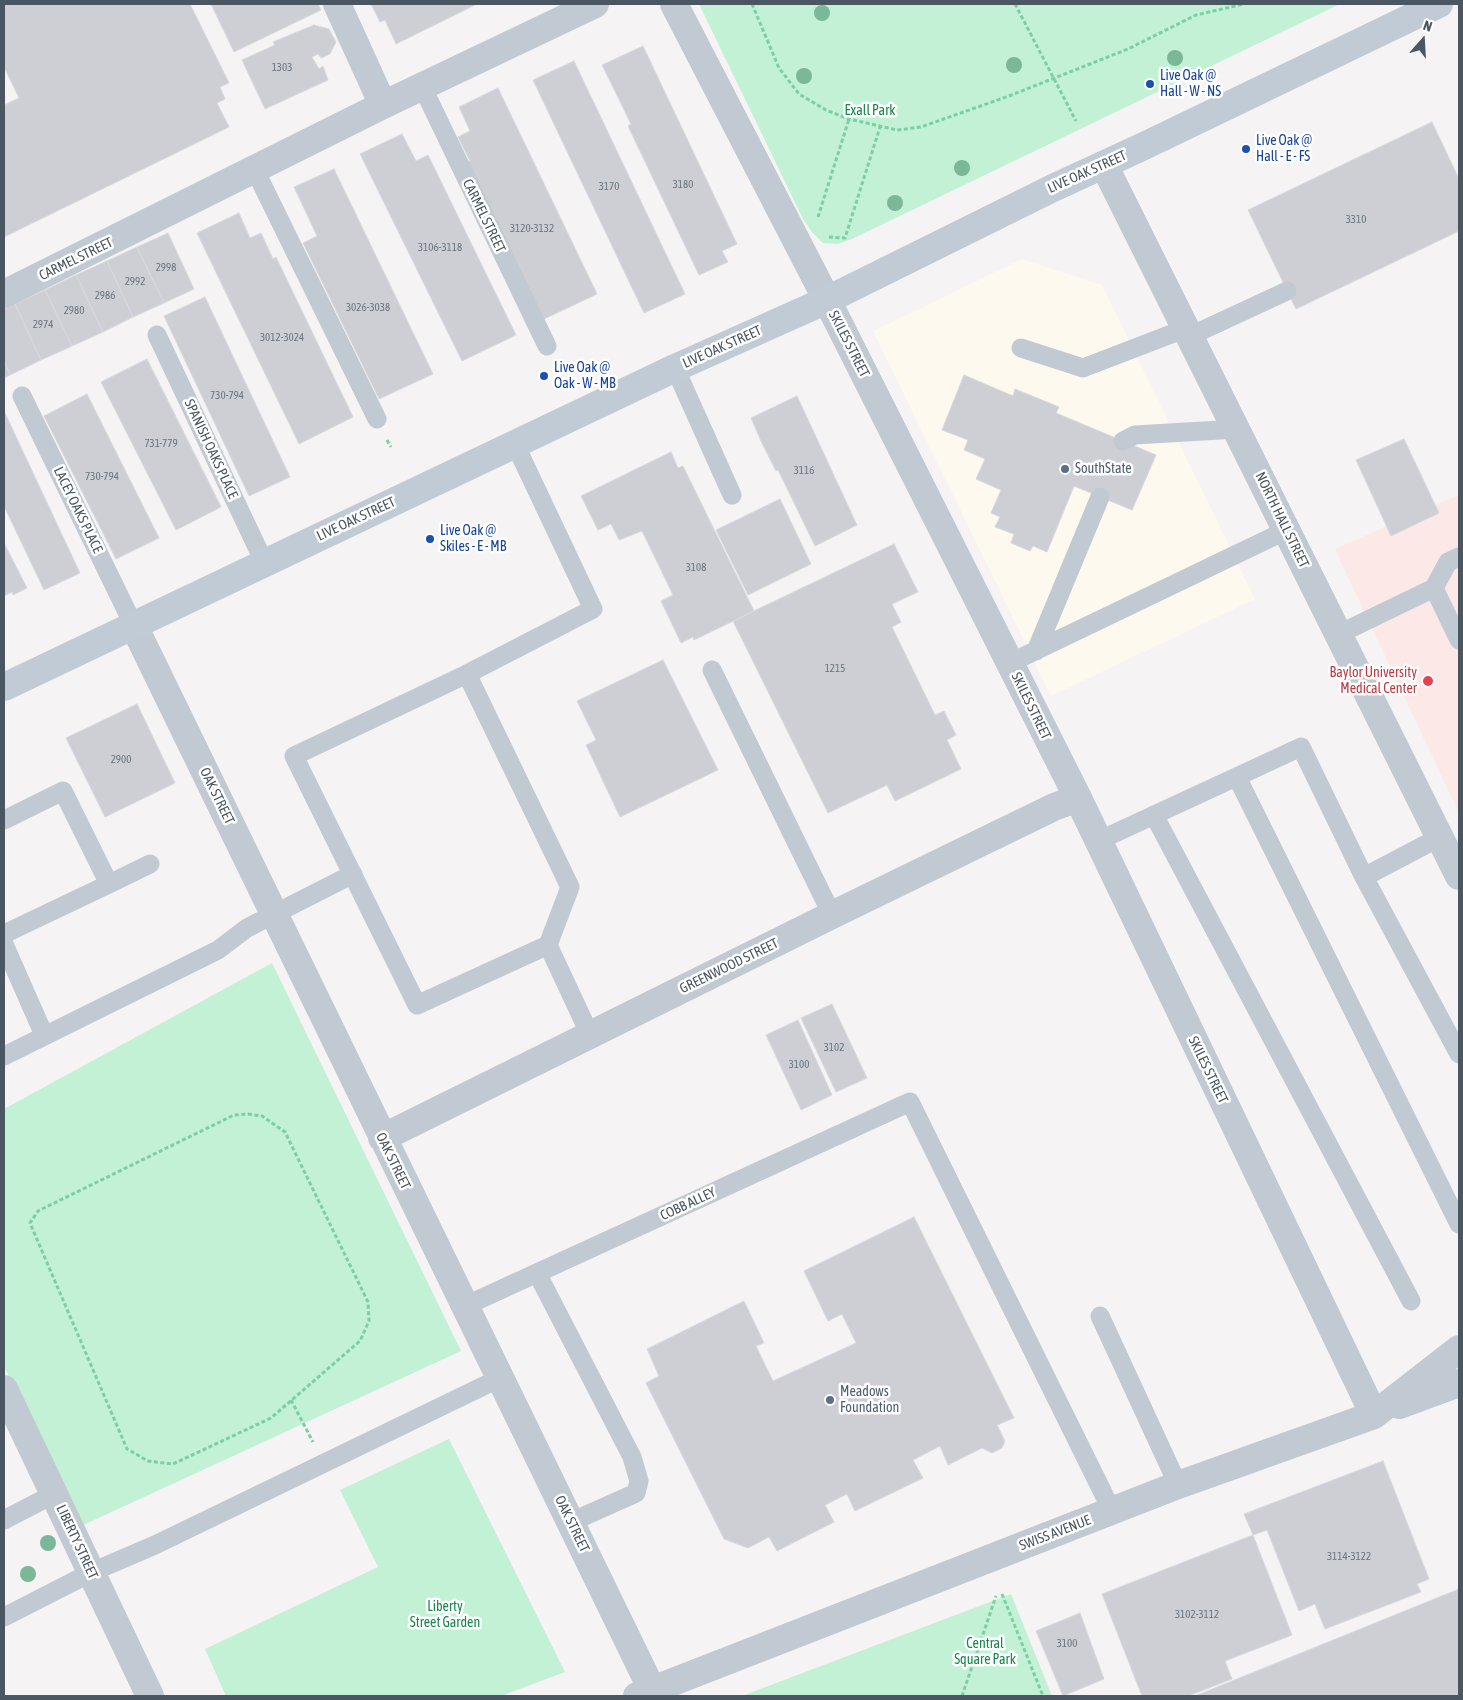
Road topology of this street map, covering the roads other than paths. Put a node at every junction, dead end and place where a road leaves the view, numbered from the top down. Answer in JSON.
{"nodes":[{"id":1,"x":336,"y":4,"type":"edge"},
{"id":2,"x":595,"y":4,"type":"edge"},
{"id":3,"x":674,"y":4,"type":"edge"},
{"id":4,"x":1439,"y":4,"type":"edge"},
{"id":5,"x":422,"y":86,"type":"junction"},
{"id":6,"x":383,"y":105,"type":"junction"},
{"id":7,"x":1104,"y":165,"type":"junction"},
{"id":8,"x":255,"y":170,"type":"junction"},
{"id":9,"x":1287,"y":291,"type":"dead end"},
{"id":10,"x":4,"y":294,"type":"edge"},
{"id":11,"x":828,"y":300,"type":"junction"},
{"id":12,"x":1189,"y":332,"type":"junction"},
{"id":13,"x":157,"y":335,"type":"dead end"},
{"id":14,"x":547,"y":346,"type":"dead end"},
{"id":15,"x":1021,"y":348,"type":"dead end"},
{"id":16,"x":675,"y":368,"type":"junction"},
{"id":17,"x":22,"y":396,"type":"dead end"},
{"id":18,"x":377,"y":419,"type":"dead end"},
{"id":19,"x":1237,"y":429,"type":"junction"},
{"id":20,"x":1123,"y":441,"type":"dead end"},
{"id":21,"x":515,"y":444,"type":"junction"},
{"id":22,"x":732,"y":495,"type":"dead end"},
{"id":23,"x":1100,"y":497,"type":"dead end"},
{"id":24,"x":1287,"y":530,"type":"junction"},
{"id":25,"x":1459,"y":557,"type":"edge"},
{"id":26,"x":264,"y":562,"type":"junction"},
{"id":27,"x":1434,"y":588,"type":"junction"},
{"id":28,"x":133,"y":624,"type":"junction"},
{"id":29,"x":1339,"y":634,"type":"junction"},
{"id":30,"x":1459,"y":640,"type":"edge"},
{"id":31,"x":1036,"y":651,"type":"junction"},
{"id":32,"x":1010,"y":664,"type":"junction"},
{"id":33,"x":712,"y":670,"type":"dead end"},
{"id":34,"x":467,"y":674,"type":"junction"},
{"id":35,"x":4,"y":686,"type":"edge"},
{"id":36,"x":1237,"y":777,"type":"junction"},
{"id":37,"x":1078,"y":798,"type":"junction"},
{"id":38,"x":1154,"y":815,"type":"junction"},
{"id":39,"x":4,"y":820,"type":"edge"},
{"id":40,"x":1440,"y":837,"type":"junction"},
{"id":41,"x":1098,"y":841,"type":"junction"},
{"id":42,"x":150,"y":864,"type":"dead end"},
{"id":43,"x":352,"y":874,"type":"junction"},
{"id":44,"x":1459,"y":876,"type":"edge"},
{"id":45,"x":1364,"y":877,"type":"junction"},
{"id":46,"x":109,"y":884,"type":"junction"},
{"id":47,"x":275,"y":915,"type":"junction"},
{"id":48,"x":832,"y":915,"type":"junction"},
{"id":49,"x":4,"y":934,"type":"edge"},
{"id":50,"x":4,"y":944,"type":"edge"},
{"id":51,"x":548,"y":945,"type":"junction"},
{"id":52,"x":44,"y":1035,"type":"junction"},
{"id":53,"x":590,"y":1035,"type":"junction"},
{"id":54,"x":1459,"y":1054,"type":"edge"},
{"id":55,"x":4,"y":1056,"type":"edge"},
{"id":56,"x":382,"y":1138,"type":"junction"},
{"id":57,"x":1459,"y":1224,"type":"edge"},
{"id":58,"x":537,"y":1273,"type":"junction"},
{"id":59,"x":1411,"y":1301,"type":"dead end"},
{"id":60,"x":465,"y":1306,"type":"junction"},
{"id":61,"x":1100,"y":1316,"type":"dead end"},
{"id":62,"x":1459,"y":1349,"type":"edge"},
{"id":63,"x":500,"y":1378,"type":"junction"},
{"id":64,"x":1459,"y":1383,"type":"edge"},
{"id":65,"x":7,"y":1402,"type":"edge"},
{"id":66,"x":1374,"y":1415,"type":"junction"},
{"id":67,"x":1178,"y":1485,"type":"junction"},
{"id":68,"x":54,"y":1494,"type":"junction"},
{"id":69,"x":1112,"y":1511,"type":"junction"},
{"id":70,"x":4,"y":1520,"type":"edge"},
{"id":71,"x":570,"y":1522,"type":"junction"},
{"id":72,"x":92,"y":1572,"type":"junction"},
{"id":73,"x":4,"y":1617,"type":"edge"},
{"id":74,"x":648,"y":1694,"type":"edge"},
{"id":75,"x":150,"y":1696,"type":"edge"}],
"edges":[{"from":1,"to":6,"type":"street"},
{"from":2,"to":5,"type":"street","name":"CARMEL STREET"},
{"from":3,"to":11,"type":"street","name":"SKILES STREET"},
{"from":4,"to":7,"type":"street","name":"LIVE OAK STREET"},
{"from":5,"to":6,"type":"street","name":"CARMEL STREET"},
{"from":5,"to":14,"type":"lane","name":"CARMEL STREET"},
{"from":6,"to":8,"type":"street","name":"CARMEL STREET"},
{"from":7,"to":11,"type":"street","name":"LIVE OAK STREET"},
{"from":7,"to":12,"type":"street","name":"NORTH HALL STREET"},
{"from":8,"to":10,"type":"street","name":"CARMEL STREET"},
{"from":8,"to":18,"type":"lane"},
{"from":9,"to":12,"type":"lane"},
{"from":11,"to":16,"type":"street","name":"LIVE OAK STREET"},
{"from":11,"to":32,"type":"street","name":"SKILES STREET"},
{"from":12,"to":15,"type":"lane"},
{"from":12,"to":19,"type":"street","name":"NORTH HALL STREET"},
{"from":13,"to":26,"type":"lane","name":"SPANISH OAKS PLACE"},
{"from":16,"to":21,"type":"street","name":"LIVE OAK STREET"},
{"from":16,"to":22,"type":"lane"},
{"from":17,"to":28,"type":"lane","name":"LACEY OAKS PLACE"},
{"from":19,"to":20,"type":"lane"},
{"from":19,"to":24,"type":"street","name":"NORTH HALL STREET"},
{"from":21,"to":26,"type":"street","name":"LIVE OAK STREET"},
{"from":21,"to":34,"type":"lane"},
{"from":23,"to":31,"type":"lane"},
{"from":24,"to":29,"type":"street","name":"NORTH HALL STREET"},
{"from":24,"to":31,"type":"lane"},
{"from":25,"to":27,"type":"lane"},
{"from":26,"to":28,"type":"street","name":"LIVE OAK STREET"},
{"from":27,"to":29,"type":"lane"},
{"from":27,"to":30,"type":"lane"},
{"from":28,"to":35,"type":"street","name":"LIVE OAK STREET"},
{"from":28,"to":47,"type":"street","name":"OAK STREET"},
{"from":29,"to":40,"type":"street","name":"NORTH HALL STREET"},
{"from":31,"to":32,"type":"lane"},
{"from":32,"to":37,"type":"street","name":"SKILES STREET"},
{"from":33,"to":48,"type":"lane"},
{"from":34,"to":43,"type":"lane"},
{"from":34,"to":51,"type":"lane"},
{"from":36,"to":38,"type":"lane"},
{"from":36,"to":45,"type":"lane"},
{"from":36,"to":57,"type":"lane"},
{"from":37,"to":41,"type":"street","name":"SKILES STREET"},
{"from":37,"to":48,"type":"street","name":"GREENWOOD STREET"},
{"from":38,"to":41,"type":"lane"},
{"from":38,"to":59,"type":"lane"},
{"from":39,"to":46,"type":"lane"},
{"from":40,"to":44,"type":"street","name":"NORTH HALL STREET"},
{"from":40,"to":45,"type":"lane"},
{"from":41,"to":66,"type":"street","name":"SKILES STREET"},
{"from":42,"to":46,"type":"lane"},
{"from":43,"to":47,"type":"lane"},
{"from":43,"to":51,"type":"lane"},
{"from":45,"to":54,"type":"lane"},
{"from":46,"to":49,"type":"lane"},
{"from":47,"to":52,"type":"lane"},
{"from":47,"to":56,"type":"street","name":"OAK STREET"},
{"from":48,"to":53,"type":"street","name":"GREENWOOD STREET"},
{"from":50,"to":52,"type":"lane"},
{"from":51,"to":53,"type":"lane"},
{"from":52,"to":55,"type":"lane"},
{"from":53,"to":56,"type":"street","name":"GREENWOOD STREET"},
{"from":56,"to":60,"type":"street","name":"OAK STREET"},
{"from":58,"to":60,"type":"lane","name":"COBB ALLEY"},
{"from":58,"to":69,"type":"lane","name":"COBB ALLEY"},
{"from":58,"to":71,"type":"lane"},
{"from":60,"to":63,"type":"street","name":"OAK STREET"},
{"from":61,"to":67,"type":"lane"},
{"from":62,"to":66,"type":"street","name":"SWISS AVENUE"},
{"from":63,"to":71,"type":"street","name":"OAK STREET"},
{"from":63,"to":72,"type":"lane"},
{"from":64,"to":66,"type":"street"},
{"from":65,"to":68,"type":"street","name":"LIBERTY STREET"},
{"from":66,"to":67,"type":"street","name":"SWISS AVENUE"},
{"from":67,"to":69,"type":"street","name":"SWISS AVENUE"},
{"from":68,"to":70,"type":"lane"},
{"from":68,"to":72,"type":"street","name":"LIBERTY STREET"},
{"from":69,"to":74,"type":"street","name":"SWISS AVENUE"},
{"from":71,"to":74,"type":"street","name":"OAK STREET"},
{"from":72,"to":73,"type":"lane"},
{"from":72,"to":75,"type":"street","name":"LIBERTY STREET"}]}
